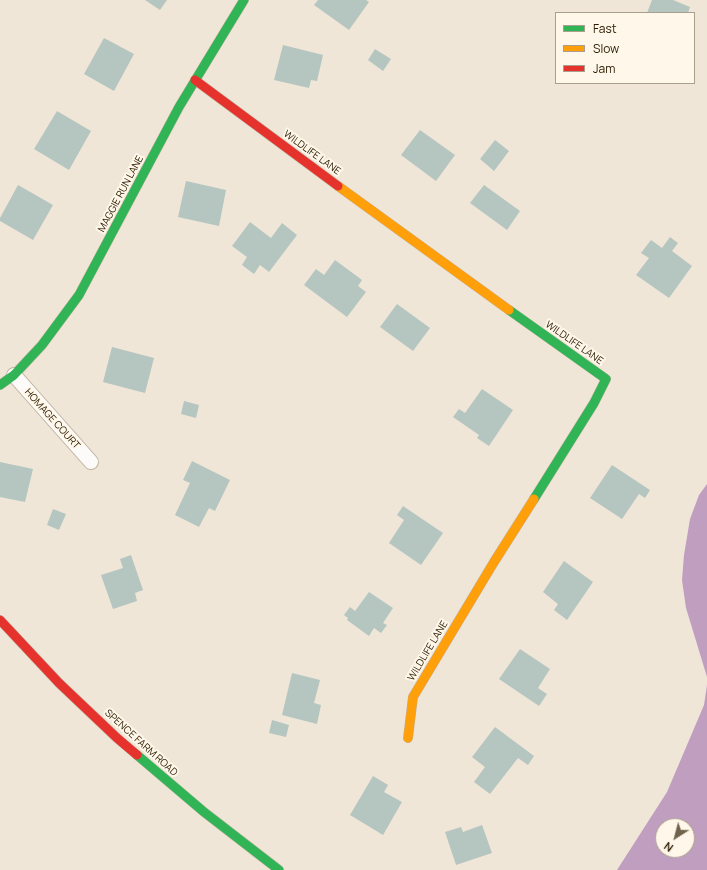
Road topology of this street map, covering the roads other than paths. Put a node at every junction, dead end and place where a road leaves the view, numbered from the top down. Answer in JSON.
{"nodes":[{"id":1,"x":244,"y":0,"type":"edge"},
{"id":2,"x":195,"y":80,"type":"junction"},
{"id":3,"x":14,"y":375,"type":"junction"},
{"id":4,"x":0,"y":386,"type":"edge"},
{"id":5,"x":91,"y":462,"type":"dead end"},
{"id":6,"x":0,"y":620,"type":"edge"},
{"id":7,"x":408,"y":738,"type":"dead end"},
{"id":8,"x":279,"y":870,"type":"edge"}],
"edges":[{"from":1,"to":2,"type":"street","name":"MAGGIE RUN LANE"},
{"from":2,"to":3,"type":"street","name":"MAGGIE RUN LANE"},
{"from":2,"to":7,"type":"street","name":"WILDLIFE LANE"},
{"from":3,"to":4,"type":"street","name":"MAGGIE RUN LANE"},
{"from":3,"to":5,"type":"street","name":"HOMAGE COURT"},
{"from":6,"to":8,"type":"street","name":"SPENCE FARM ROAD"}]}
